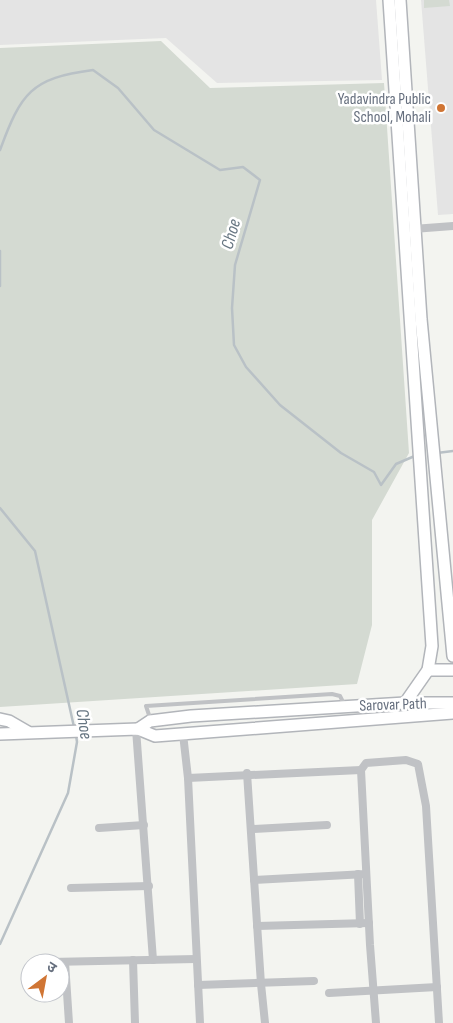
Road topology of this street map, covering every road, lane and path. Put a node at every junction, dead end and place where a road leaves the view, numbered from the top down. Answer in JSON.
{"nodes":[{"id":1,"x":389,"y":0,"type":"edge"},
{"id":2,"x":400,"y":0,"type":"edge"},
{"id":3,"x":453,"y":226,"type":"edge"},
{"id":4,"x":410,"y":229,"type":"junction"},
{"id":5,"x":419,"y":359,"type":"junction"},
{"id":6,"x":436,"y":473,"type":"junction"},
{"id":7,"x":421,"y":474,"type":"junction"},
{"id":8,"x":453,"y":656,"type":"edge"},
{"id":9,"x":428,"y":670,"type":"junction"},
{"id":10,"x":453,"y":670,"type":"edge"},
{"id":11,"x":405,"y":703,"type":"junction"},
{"id":12,"x":453,"y":703,"type":"edge"},
{"id":13,"x":346,"y":707,"type":"junction"},
{"id":14,"x":453,"y":713,"type":"edge"},
{"id":15,"x":0,"y":719,"type":"edge"},
{"id":16,"x":150,"y":720,"type":"junction"},
{"id":17,"x":137,"y":729,"type":"junction"},
{"id":18,"x":32,"y":732,"type":"junction"},
{"id":19,"x":0,"y":734,"type":"edge"},
{"id":20,"x":183,"y":734,"type":"junction"},
{"id":21,"x":0,"y":742,"type":"edge"},
{"id":22,"x":361,"y":770,"type":"junction"},
{"id":23,"x":247,"y":773,"type":"junction"},
{"id":24,"x":188,"y":778,"type":"junction"},
{"id":25,"x":144,"y":825,"type":"junction"},
{"id":26,"x":327,"y":825,"type":"dead end"},
{"id":27,"x":99,"y":828,"type":"dead end"},
{"id":28,"x":252,"y":829,"type":"junction"},
{"id":29,"x":358,"y":874,"type":"junction"},
{"id":30,"x":366,"y":874,"type":"junction"},
{"id":31,"x":254,"y":880,"type":"junction"},
{"id":32,"x":149,"y":886,"type":"junction"},
{"id":33,"x":71,"y":888,"type":"dead end"},
{"id":34,"x":368,"y":923,"type":"junction"},
{"id":35,"x":360,"y":924,"type":"junction"},
{"id":36,"x":257,"y":926,"type":"junction"},
{"id":37,"x":196,"y":959,"type":"junction"},
{"id":38,"x":133,"y":960,"type":"junction"},
{"id":39,"x":153,"y":960,"type":"junction"},
{"id":40,"x":70,"y":962,"type":"edge"},
{"id":41,"x":314,"y":981,"type":"dead end"},
{"id":42,"x":260,"y":984,"type":"junction"},
{"id":43,"x":198,"y":985,"type":"junction"},
{"id":44,"x":437,"y":987,"type":"junction"},
{"id":45,"x":373,"y":990,"type":"junction"},
{"id":46,"x":329,"y":993,"type":"dead end"},
{"id":47,"x":67,"y":1003,"type":"edge"},
{"id":48,"x":68,"y":1023,"type":"edge"},
{"id":49,"x":135,"y":1023,"type":"edge"},
{"id":50,"x":200,"y":1023,"type":"edge"},
{"id":51,"x":265,"y":1023,"type":"edge"},
{"id":52,"x":376,"y":1023,"type":"edge"},
{"id":53,"x":439,"y":1023,"type":"edge"}],
"edges":[{"from":1,"to":4,"type":"main road"},
{"from":2,"to":4,"type":"main road"},
{"from":3,"to":4,"type":"street"},
{"from":4,"to":5,"type":"main road"},
{"from":5,"to":6,"type":"main road"},
{"from":5,"to":7,"type":"main road"},
{"from":6,"to":7,"type":"main road"},
{"from":6,"to":8,"type":"main road"},
{"from":7,"to":9,"type":"main road"},
{"from":9,"to":10,"type":"main road"},
{"from":9,"to":11,"type":"main road"},
{"from":11,"to":12,"type":"main road","name":"Sarovar Path"},
{"from":11,"to":13,"type":"main road","name":"Sarovar Path"},
{"from":13,"to":16,"type":"main road","name":"Sarovar Path"},
{"from":13,"to":16,"type":"lane"},
{"from":14,"to":20,"type":"main road"},
{"from":15,"to":18,"type":"main road"},
{"from":16,"to":17,"type":"main road"},
{"from":17,"to":18,"type":"main road"},
{"from":17,"to":20,"type":"main road"},
{"from":17,"to":25,"type":"street"},
{"from":18,"to":19,"type":"main road"},
{"from":18,"to":21,"type":"main road"},
{"from":20,"to":24,"type":"street"},
{"from":22,"to":23,"type":"street"},
{"from":22,"to":30,"type":"street"},
{"from":22,"to":44,"type":"street"},
{"from":23,"to":24,"type":"street"},
{"from":23,"to":28,"type":"street"},
{"from":24,"to":37,"type":"street"},
{"from":25,"to":27,"type":"street"},
{"from":25,"to":32,"type":"street"},
{"from":26,"to":28,"type":"street"},
{"from":28,"to":31,"type":"street"},
{"from":29,"to":30,"type":"street"},
{"from":29,"to":31,"type":"street"},
{"from":29,"to":35,"type":"street"},
{"from":30,"to":34,"type":"street"},
{"from":31,"to":36,"type":"street"},
{"from":32,"to":33,"type":"street"},
{"from":32,"to":39,"type":"street"},
{"from":34,"to":35,"type":"street"},
{"from":34,"to":45,"type":"street"},
{"from":35,"to":36,"type":"street"},
{"from":36,"to":42,"type":"street"},
{"from":37,"to":39,"type":"street"},
{"from":37,"to":43,"type":"street"},
{"from":38,"to":39,"type":"street"},
{"from":38,"to":40,"type":"street"},
{"from":38,"to":49,"type":"street"},
{"from":41,"to":42,"type":"street"},
{"from":42,"to":43,"type":"street"},
{"from":42,"to":51,"type":"street"},
{"from":43,"to":50,"type":"street"},
{"from":44,"to":45,"type":"street"},
{"from":44,"to":53,"type":"street"},
{"from":45,"to":46,"type":"street"},
{"from":45,"to":52,"type":"street"},
{"from":47,"to":48,"type":"street"}]}
